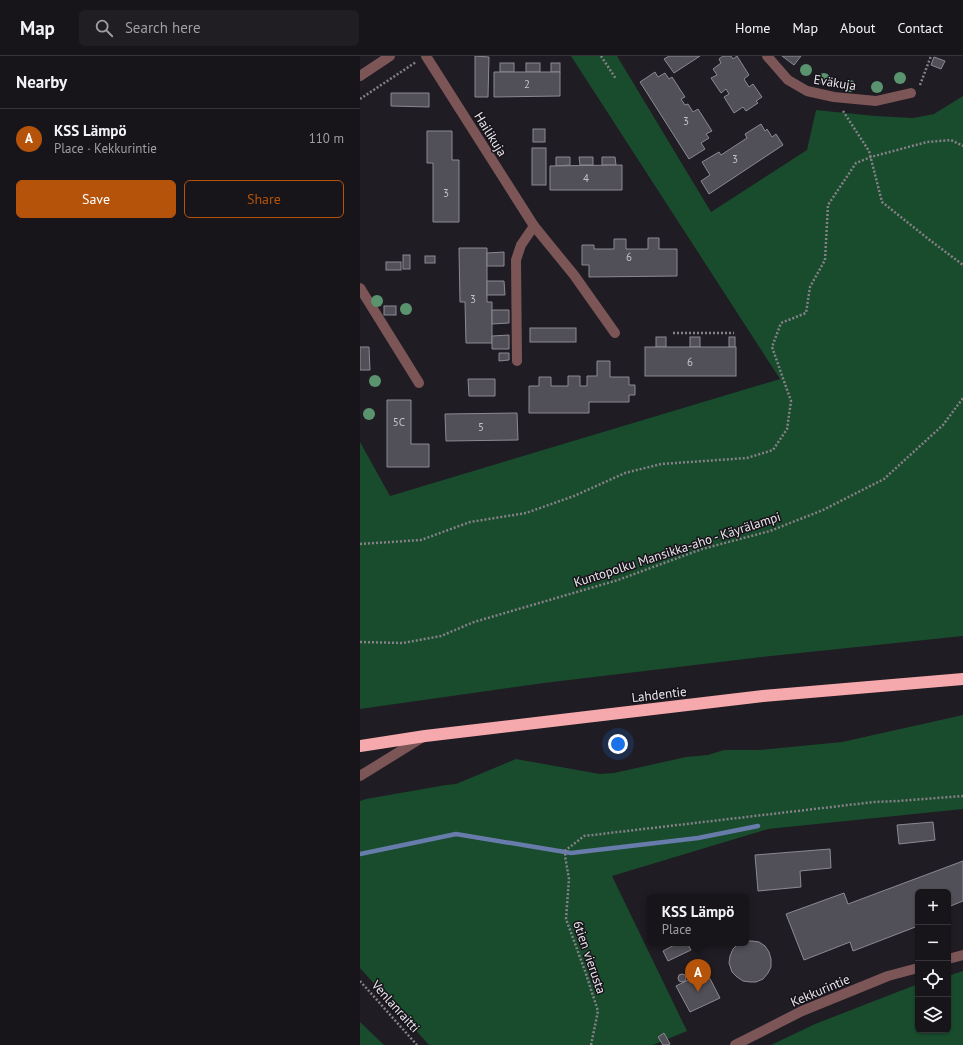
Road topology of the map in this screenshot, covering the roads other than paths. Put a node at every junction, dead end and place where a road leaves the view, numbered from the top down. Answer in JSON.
{"nodes":[{"id":1,"x":390,"y":56,"type":"edge"},
{"id":2,"x":767,"y":56,"type":"edge"},
{"id":3,"x":422,"y":58,"type":"edge"},
{"id":4,"x":360,"y":76,"type":"edge"},
{"id":5,"x":915,"y":91,"type":"road end"},
{"id":6,"x":534,"y":226,"type":"junction"},
{"id":7,"x":360,"y":288,"type":"edge"},
{"id":8,"x":615,"y":333,"type":"dead end"},
{"id":9,"x":517,"y":361,"type":"dead end"},
{"id":10,"x":419,"y":383,"type":"dead end"},
{"id":11,"x":963,"y":679,"type":"edge"},
{"id":12,"x":425,"y":736,"type":"junction"},
{"id":13,"x":360,"y":746,"type":"edge"},
{"id":14,"x":360,"y":776,"type":"edge"},
{"id":15,"x":963,"y":955,"type":"edge"},
{"id":16,"x":951,"y":958,"type":"edge"},
{"id":17,"x":915,"y":969,"type":"edge"},
{"id":18,"x":735,"y":1045,"type":"edge"}],
"edges":[{"from":1,"to":4,"type":"street"},
{"from":2,"to":5,"type":"street","name":"Eväkuja"},
{"from":3,"to":6,"type":"street","name":"Hailikuja"},
{"from":6,"to":8,"type":"street","name":"Hailikuja"},
{"from":6,"to":9,"type":"street"},
{"from":7,"to":10,"type":"street"},
{"from":11,"to":12,"type":"highway","name":"Lahdentie"},
{"from":12,"to":13,"type":"highway","name":"Lahdentie"},
{"from":12,"to":14,"type":"street"},
{"from":15,"to":16,"type":"street"},
{"from":17,"to":18,"type":"street","name":"Kekkurintie"}]}
